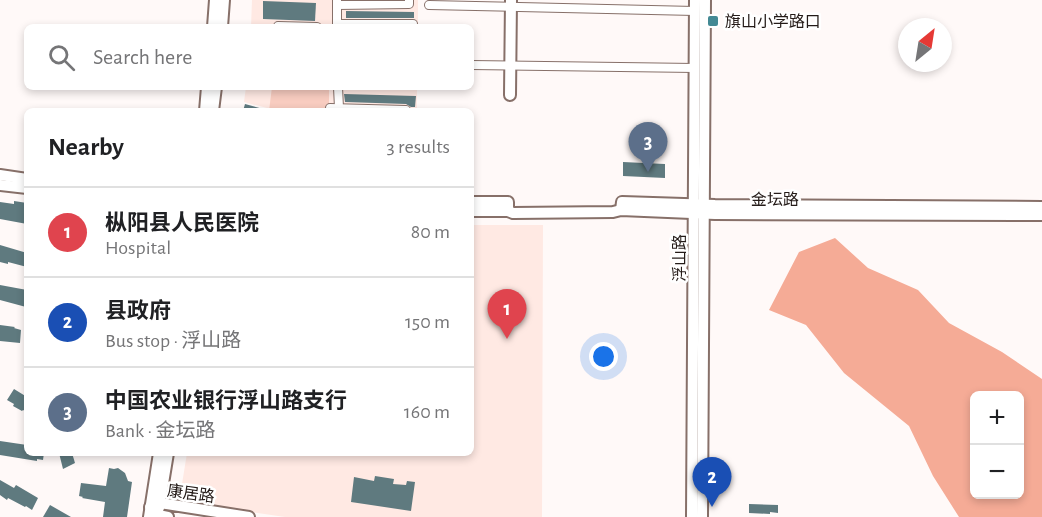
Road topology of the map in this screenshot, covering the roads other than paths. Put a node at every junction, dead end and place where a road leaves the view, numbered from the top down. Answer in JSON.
{"nodes":[{"id":1,"x":215,"y":0,"type":"edge"},
{"id":2,"x":224,"y":0,"type":"edge"},
{"id":3,"x":409,"y":0,"type":"edge"},
{"id":4,"x":705,"y":0,"type":"edge"},
{"id":5,"x":337,"y":2,"type":"edge"},
{"id":6,"x":511,"y":4,"type":"edge"},
{"id":7,"x":429,"y":5,"type":"dead end"},
{"id":8,"x":695,"y":6,"type":"edge"},
{"id":9,"x":213,"y":24,"type":"edge"},
{"id":10,"x":222,"y":24,"type":"edge"},
{"id":11,"x":337,"y":24,"type":"edge"},
{"id":12,"x":474,"y":65,"type":"edge"},
{"id":13,"x":510,"y":66,"type":"junction"},
{"id":14,"x":695,"y":68,"type":"junction"},
{"id":15,"x":207,"y":90,"type":"edge"},
{"id":16,"x":216,"y":90,"type":"edge"},
{"id":17,"x":337,"y":90,"type":"edge"},
{"id":18,"x":510,"y":95,"type":"dead end"},
{"id":19,"x":205,"y":108,"type":"edge"},
{"id":20,"x":213,"y":108,"type":"edge"},
{"id":21,"x":334,"y":108,"type":"edge"},
{"id":22,"x":0,"y":175,"type":"edge"},
{"id":23,"x":24,"y":179,"type":"edge"},
{"id":24,"x":0,"y":184,"type":"edge"},
{"id":25,"x":24,"y":188,"type":"edge"},
{"id":26,"x":474,"y":202,"type":"edge"},
{"id":27,"x":508,"y":206,"type":"junction"},
{"id":28,"x":1042,"y":207,"type":"edge"},
{"id":29,"x":699,"y":208,"type":"junction"},
{"id":30,"x":474,"y":211,"type":"edge"},
{"id":31,"x":1042,"y":215,"type":"edge"},
{"id":32,"x":159,"y":456,"type":"edge"},
{"id":33,"x":167,"y":456,"type":"edge"},
{"id":34,"x":157,"y":513,"type":"edge"},
{"id":35,"x":249,"y":517,"type":"edge"},
{"id":36,"x":692,"y":517,"type":"edge"},
{"id":37,"x":702,"y":517,"type":"edge"}],
"edges":[{"from":1,"to":9,"type":"main road"},
{"from":2,"to":10,"type":"main road"},
{"from":3,"to":5,"type":"street"},
{"from":4,"to":29,"type":"main road","name":"浮山路"},
{"from":5,"to":11,"type":"street"},
{"from":6,"to":7,"type":"street"},
{"from":6,"to":8,"type":"street"},
{"from":6,"to":13,"type":"main road"},
{"from":8,"to":14,"type":"main road","name":"浮山路"},
{"from":12,"to":13,"type":"street"},
{"from":13,"to":14,"type":"street"},
{"from":13,"to":18,"type":"main road"},
{"from":14,"to":29,"type":"main road","name":"浮山路"},
{"from":15,"to":19,"type":"main road"},
{"from":16,"to":20,"type":"main road"},
{"from":17,"to":21,"type":"street"},
{"from":22,"to":23,"type":"main road"},
{"from":24,"to":25,"type":"main road"},
{"from":26,"to":27,"type":"main road","name":"金坛路"},
{"from":27,"to":29,"type":"main road","name":"金坛路"},
{"from":27,"to":30,"type":"main road","name":"金坛路"},
{"from":28,"to":29,"type":"main road","name":"金坛路"},
{"from":29,"to":31,"type":"main road","name":"金坛路"},
{"from":29,"to":36,"type":"main road","name":"浮山路"},
{"from":29,"to":37,"type":"main road","name":"浮山路"},
{"from":32,"to":34,"type":"main road"},
{"from":33,"to":34,"type":"main road"},
{"from":34,"to":35,"type":"main road","name":"康居路"}]}
